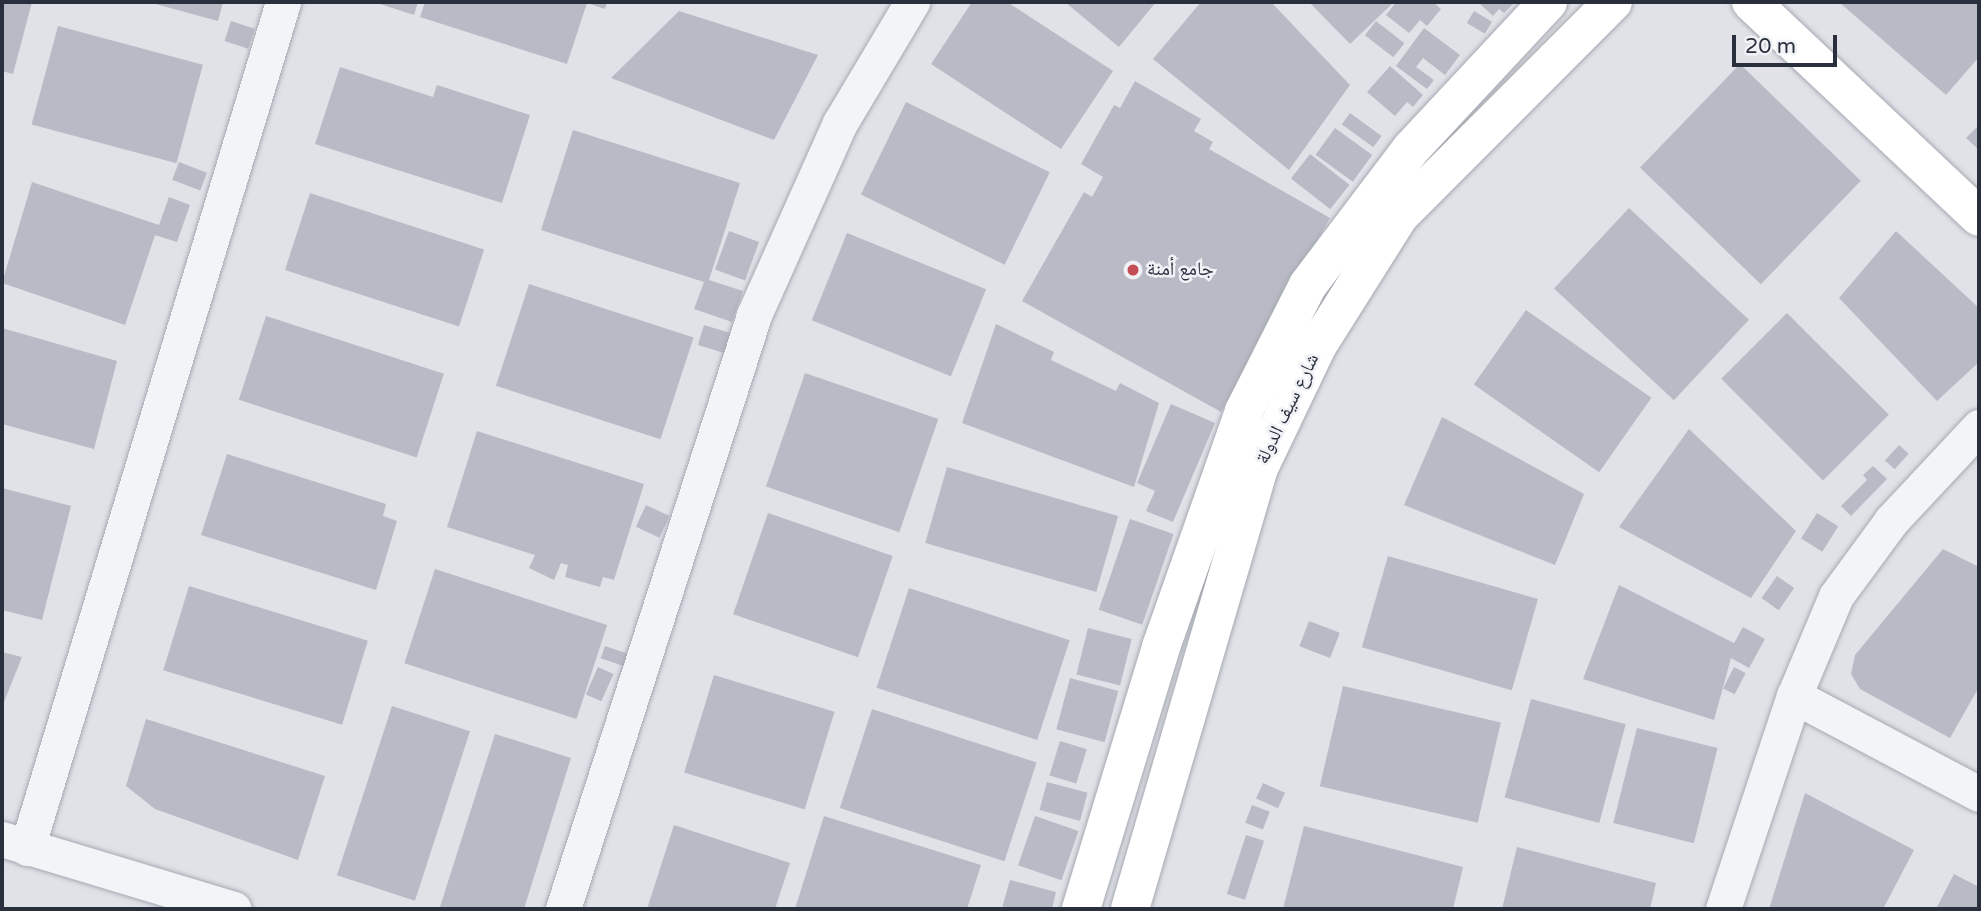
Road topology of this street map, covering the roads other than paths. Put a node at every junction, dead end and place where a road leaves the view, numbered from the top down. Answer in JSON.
{"nodes":[{"id":1,"x":283,"y":2,"type":"edge"},
{"id":2,"x":912,"y":2,"type":"edge"},
{"id":3,"x":1548,"y":2,"type":"edge"},
{"id":4,"x":1613,"y":2,"type":"edge"},
{"id":5,"x":1751,"y":2,"type":"edge"},
{"id":6,"x":1979,"y":217,"type":"edge"},
{"id":7,"x":1979,"y":427,"type":"edge"},
{"id":8,"x":1794,"y":696,"type":"junction"},
{"id":9,"x":1979,"y":794,"type":"edge"},
{"id":10,"x":14,"y":843,"type":"edge"},
{"id":11,"x":234,"y":909,"type":"edge"},
{"id":12,"x":563,"y":909,"type":"edge"},
{"id":13,"x":1081,"y":909,"type":"edge"},
{"id":14,"x":1130,"y":909,"type":"edge"},
{"id":15,"x":1723,"y":909,"type":"edge"}],
"edges":[{"from":1,"to":10,"type":"street"},
{"from":2,"to":12,"type":"street"},
{"from":3,"to":13,"type":"main road","name":"شارع سيف الدولة"},
{"from":4,"to":14,"type":"main road","name":"شارع سيف الدولة"},
{"from":5,"to":6,"type":"main road"},
{"from":7,"to":8,"type":"street"},
{"from":8,"to":9,"type":"street"},
{"from":8,"to":15,"type":"street"},
{"from":10,"to":11,"type":"street"}]}
